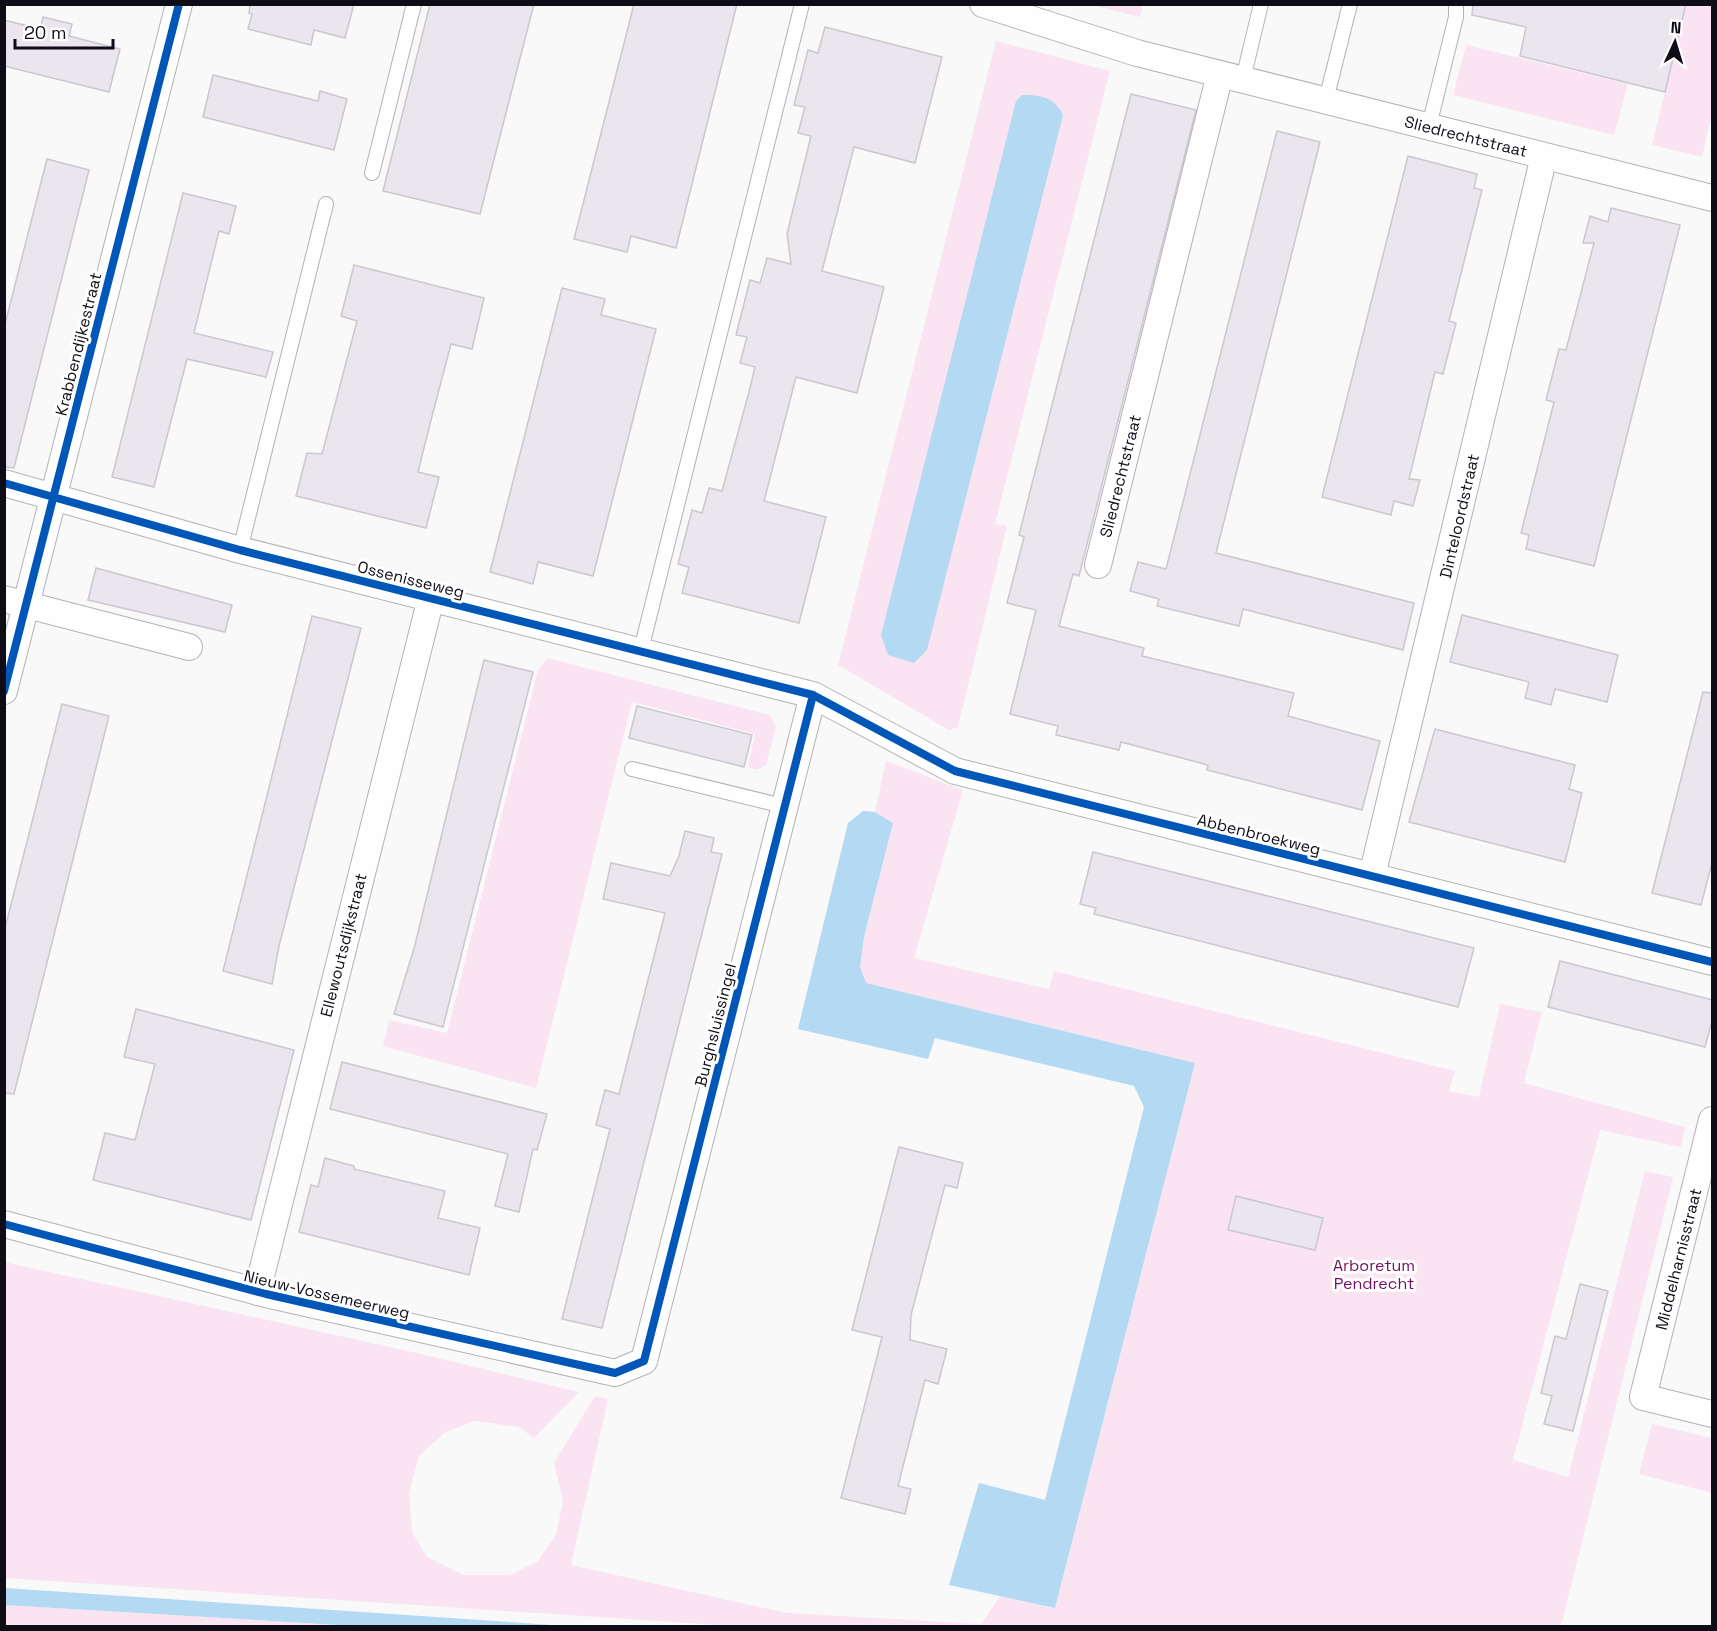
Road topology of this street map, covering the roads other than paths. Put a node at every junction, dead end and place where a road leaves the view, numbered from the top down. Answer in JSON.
{"nodes":[{"id":1,"x":178,"y":4,"type":"edge"},
{"id":2,"x":414,"y":4,"type":"edge"},
{"id":3,"x":802,"y":4,"type":"edge"},
{"id":4,"x":983,"y":4,"type":"edge"},
{"id":5,"x":1261,"y":4,"type":"edge"},
{"id":6,"x":1350,"y":4,"type":"edge"},
{"id":7,"x":1456,"y":4,"type":"edge"},
{"id":8,"x":1232,"y":76,"type":"junction"},
{"id":9,"x":1326,"y":100,"type":"junction"},
{"id":10,"x":1429,"y":126,"type":"junction"},
{"id":11,"x":1544,"y":156,"type":"junction"},
{"id":12,"x":372,"y":173,"type":"dead end"},
{"id":13,"x":1713,"y":198,"type":"edge"},
{"id":14,"x":326,"y":204,"type":"dead end"},
{"id":15,"x":4,"y":483,"type":"edge"},
{"id":16,"x":53,"y":495,"type":"junction"},
{"id":17,"x":240,"y":550,"type":"junction"},
{"id":18,"x":1098,"y":565,"type":"dead end"},
{"id":19,"x":431,"y":598,"type":"junction"},
{"id":20,"x":16,"y":602,"type":"edge"},
{"id":21,"x":189,"y":647,"type":"dead end"},
{"id":22,"x":641,"y":650,"type":"junction"},
{"id":23,"x":4,"y":691,"type":"edge"},
{"id":24,"x":813,"y":695,"type":"junction"},
{"id":25,"x":632,"y":769,"type":"dead end"},
{"id":26,"x":783,"y":806,"type":"junction"},
{"id":27,"x":1372,"y":876,"type":"junction"},
{"id":28,"x":1713,"y":963,"type":"edge"},
{"id":29,"x":1713,"y":1120,"type":"edge"},
{"id":30,"x":4,"y":1224,"type":"edge"},
{"id":31,"x":257,"y":1292,"type":"junction"},
{"id":32,"x":644,"y":1361,"type":"joint"},
{"id":33,"x":1713,"y":1414,"type":"edge"}],
"edges":[{"from":1,"to":16,"type":"street","name":"Krabbendijkestraat"},
{"from":2,"to":12,"type":"lane"},
{"from":3,"to":22,"type":"lane"},
{"from":4,"to":8,"type":"street","name":"Sliedrechtstraat"},
{"from":5,"to":8,"type":"lane"},
{"from":6,"to":9,"type":"lane"},
{"from":7,"to":10,"type":"lane"},
{"from":8,"to":9,"type":"street","name":"Sliedrechtstraat"},
{"from":8,"to":18,"type":"street","name":"Sliedrechtstraat"},
{"from":9,"to":10,"type":"street","name":"Sliedrechtstraat"},
{"from":10,"to":11,"type":"street","name":"Sliedrechtstraat"},
{"from":11,"to":13,"type":"street","name":"Sliedrechtstraat"},
{"from":11,"to":27,"type":"street","name":"Dinteloordstraat"},
{"from":14,"to":17,"type":"lane"},
{"from":15,"to":16,"type":"street","name":"Ossenisseweg"},
{"from":16,"to":17,"type":"street","name":"Ossenisseweg"},
{"from":16,"to":20,"type":"street","name":"Krabbendijkestraat"},
{"from":17,"to":19,"type":"street","name":"Ossenisseweg"},
{"from":19,"to":22,"type":"street","name":"Ossenisseweg"},
{"from":19,"to":31,"type":"street","name":"Ellewoutsdijkstraat"},
{"from":20,"to":21,"type":"street"},
{"from":20,"to":23,"type":"street","name":"Krabbendijkestraat"},
{"from":22,"to":24,"type":"street","name":"Ossenisseweg"},
{"from":24,"to":26,"type":"street","name":"Burghsluissingel"},
{"from":24,"to":27,"type":"street","name":"Abbenbroekweg"},
{"from":25,"to":26,"type":"lane"},
{"from":26,"to":32,"type":"street","name":"Burghsluissingel"},
{"from":27,"to":28,"type":"street","name":"Abbenbroekweg"},
{"from":29,"to":33,"type":"street","name":"Middelharnisstraat"},
{"from":30,"to":31,"type":"street","name":"Nieuw-Vossemeerweg"},
{"from":31,"to":32,"type":"street","name":"Nieuw-Vossemeerweg"}]}
